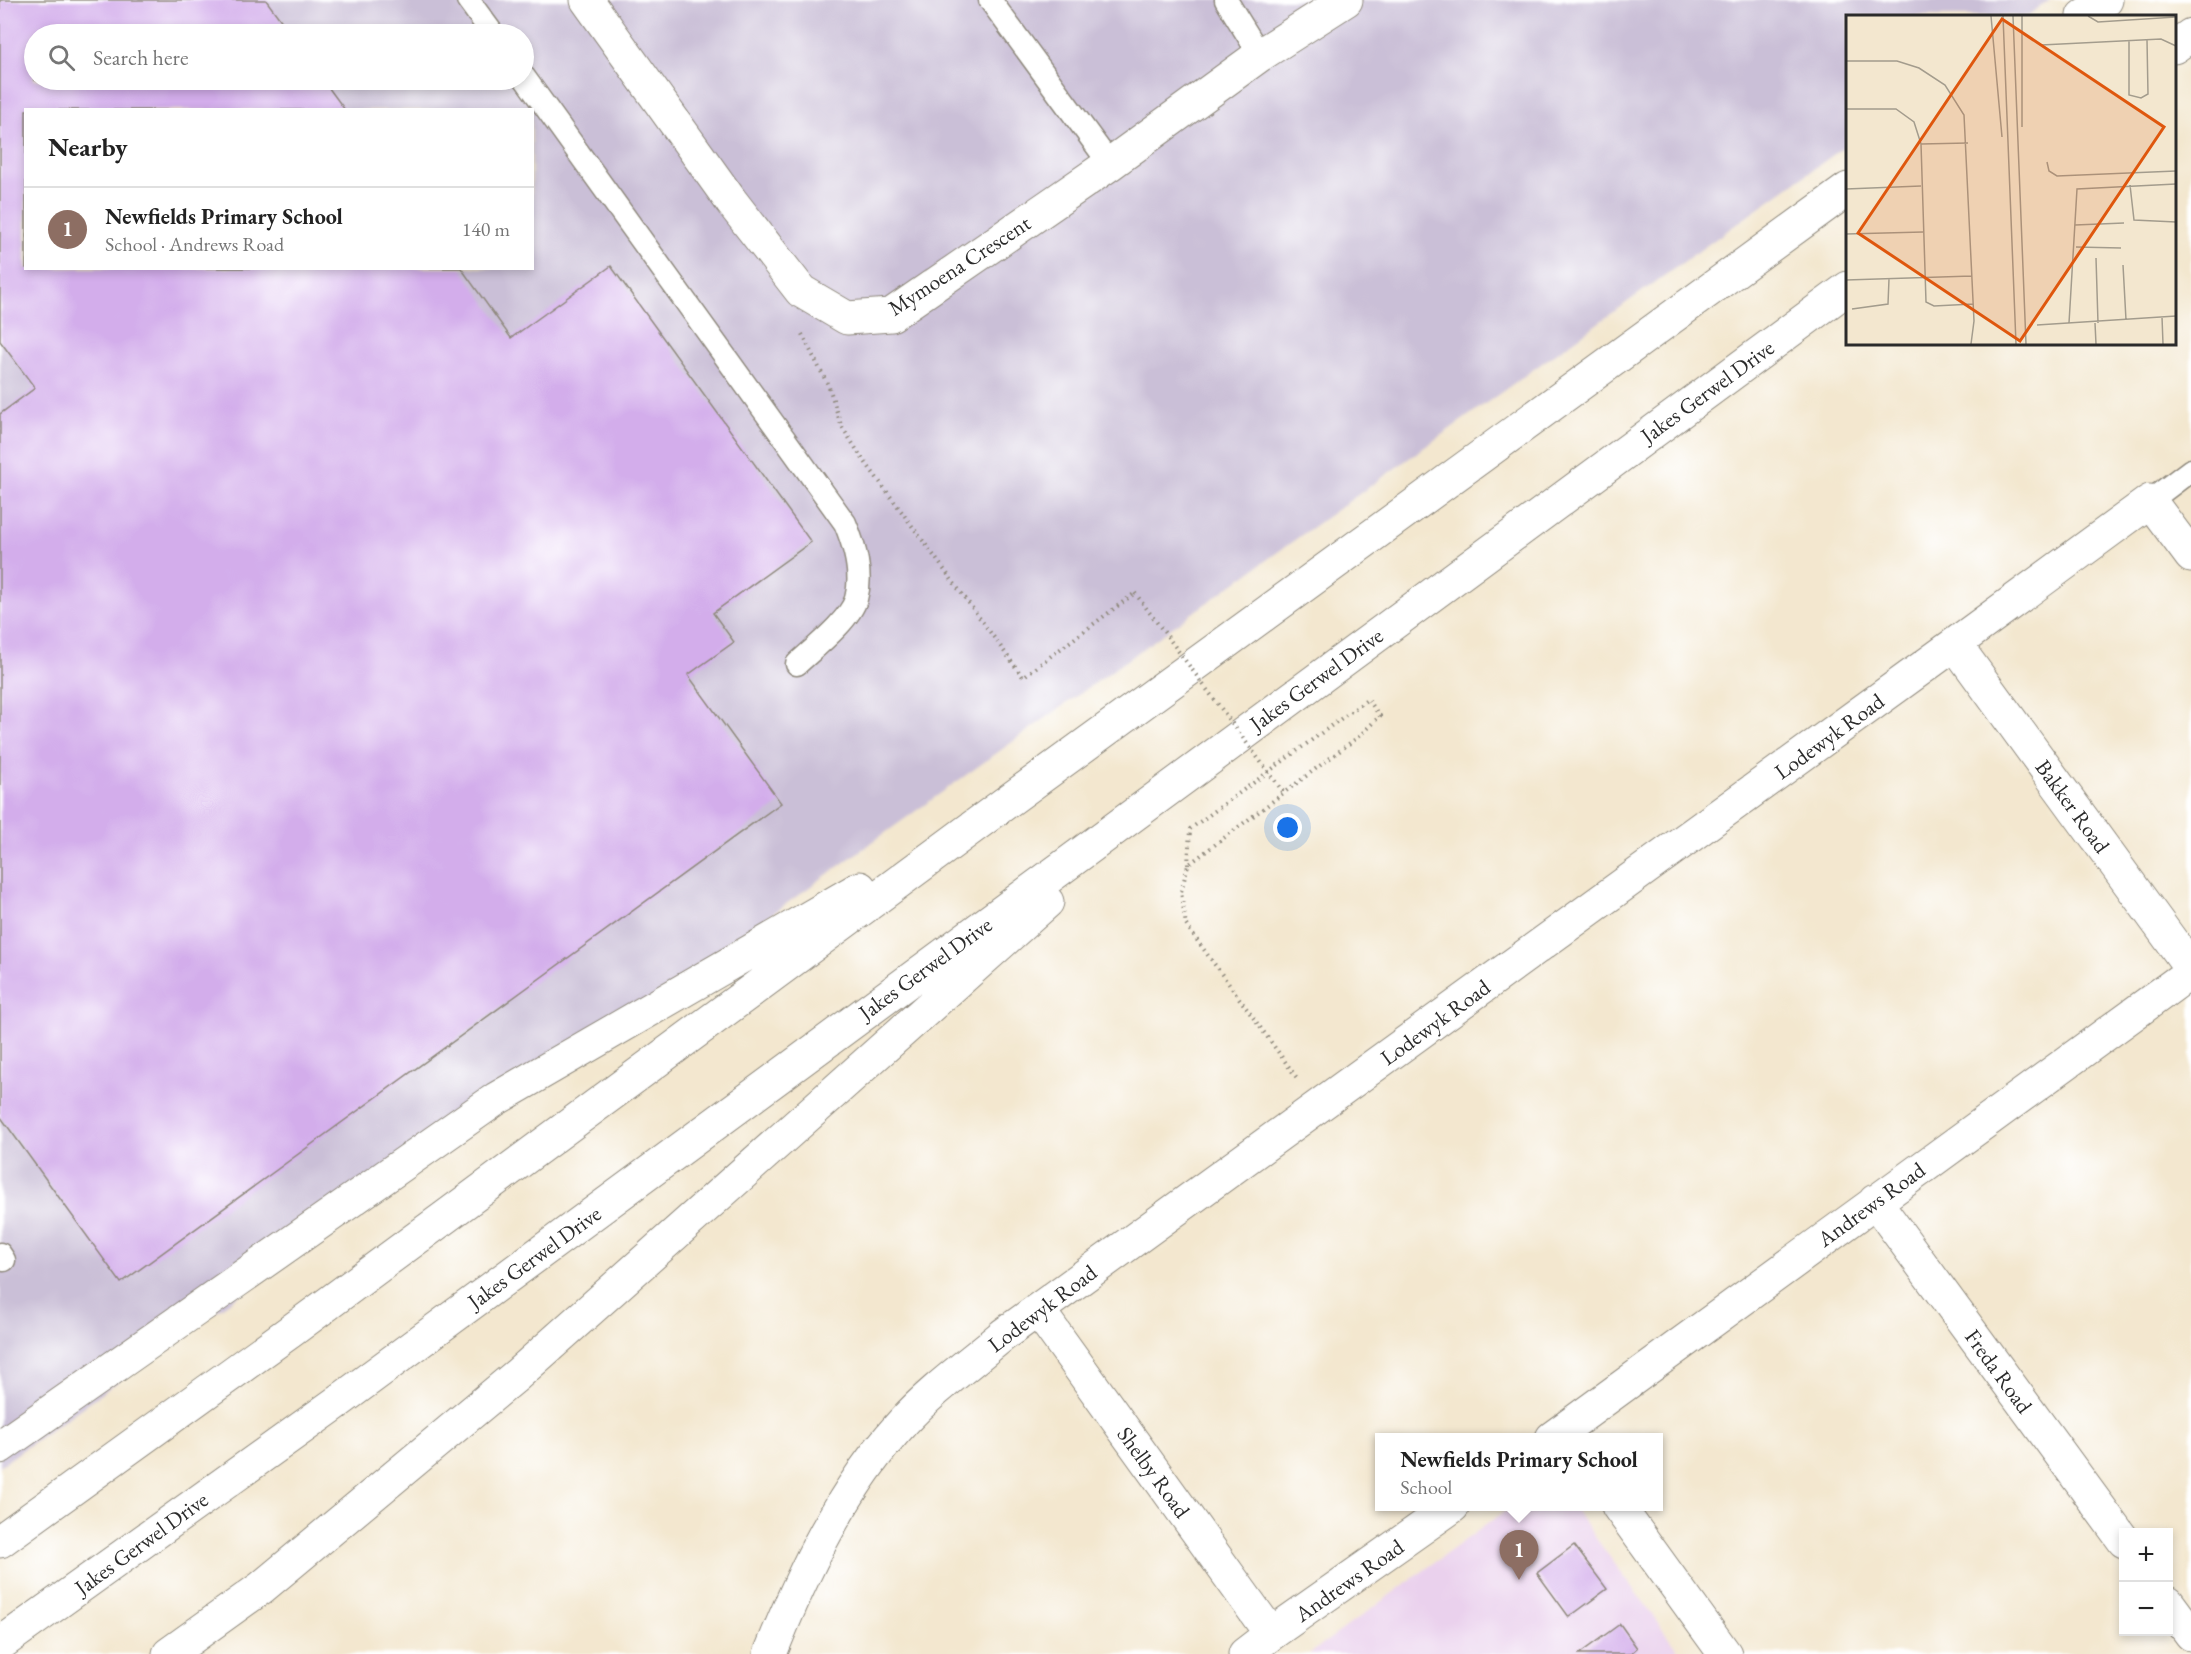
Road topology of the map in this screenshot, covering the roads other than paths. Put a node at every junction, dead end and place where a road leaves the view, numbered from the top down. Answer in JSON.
{"nodes":[{"id":1,"x":468,"y":0,"type":"edge"},
{"id":2,"x":587,"y":0,"type":"edge"},
{"id":3,"x":990,"y":0,"type":"edge"},
{"id":4,"x":1226,"y":0,"type":"edge"},
{"id":5,"x":1346,"y":0,"type":"edge"},
{"id":6,"x":2106,"y":0,"type":"edge"},
{"id":7,"x":2084,"y":15,"type":"edge"},
{"id":8,"x":486,"y":24,"type":"edge"},
{"id":9,"x":2191,"y":35,"type":"edge"},
{"id":10,"x":2176,"y":46,"type":"edge"},
{"id":11,"x":1260,"y":55,"type":"junction"},
{"id":12,"x":533,"y":90,"type":"edge"},
{"id":13,"x":1110,"y":164,"type":"junction"},
{"id":14,"x":1846,"y":190,"type":"edge"},
{"id":15,"x":1846,"y":289,"type":"edge"},
{"id":16,"x":2191,"y":470,"type":"edge"},
{"id":17,"x":2150,"y":501,"type":"junction"},
{"id":18,"x":2191,"y":556,"type":"edge"},
{"id":19,"x":1955,"y":644,"type":"junction"},
{"id":20,"x":797,"y":664,"type":"dead end"},
{"id":21,"x":1210,"y":758,"type":"junction"},
{"id":22,"x":1004,"y":804,"type":"junction"},
{"id":23,"x":2191,"y":970,"type":"edge"},
{"id":24,"x":1875,"y":1201,"type":"junction"},
{"id":25,"x":1038,"y":1310,"type":"junction"},
{"id":26,"x":1563,"y":1433,"type":"edge"},
{"id":27,"x":0,"y":1447,"type":"edge"},
{"id":28,"x":1446,"y":1511,"type":"edge"},
{"id":29,"x":1622,"y":1511,"type":"edge"},
{"id":30,"x":2119,"y":1534,"type":"edge"},
{"id":31,"x":0,"y":1541,"type":"edge"},
{"id":32,"x":2173,"y":1609,"type":"edge"},
{"id":33,"x":1271,"y":1634,"type":"junction"},
{"id":34,"x":2191,"y":1634,"type":"edge"},
{"id":35,"x":0,"y":1644,"type":"edge"},
{"id":36,"x":170,"y":1654,"type":"edge"},
{"id":37,"x":770,"y":1654,"type":"edge"},
{"id":38,"x":1245,"y":1654,"type":"edge"},
{"id":39,"x":1725,"y":1654,"type":"edge"}],
"edges":[{"from":1,"to":8,"type":"lane"},
{"from":2,"to":13,"type":"main road","name":"Mymoena Crescent"},
{"from":3,"to":13,"type":"lane"},
{"from":4,"to":11,"type":"lane"},
{"from":5,"to":11,"type":"main road","name":"Mymoena Crescent"},
{"from":6,"to":7,"type":"main road"},
{"from":9,"to":10,"type":"main road"},
{"from":11,"to":13,"type":"main road","name":"Mymoena Crescent"},
{"from":12,"to":20,"type":"lane"},
{"from":14,"to":22,"type":"main road"},
{"from":15,"to":21,"type":"main road","name":"Jakes Gerwel Drive"},
{"from":16,"to":17,"type":"lane","name":"Lodewyk Road"},
{"from":17,"to":18,"type":"main road"},
{"from":17,"to":19,"type":"main road","name":"Lodewyk Road"},
{"from":19,"to":23,"type":"main road","name":"Bakker Road"},
{"from":19,"to":25,"type":"main road","name":"Lodewyk Road"},
{"from":21,"to":35,"type":"main road","name":"Jakes Gerwel Drive"},
{"from":21,"to":36,"type":"main road"},
{"from":22,"to":27,"type":"main road"},
{"from":22,"to":31,"type":"main road"},
{"from":23,"to":24,"type":"main road","name":"Andrews Road"},
{"from":24,"to":26,"type":"main road","name":"Andrews Road"},
{"from":24,"to":30,"type":"main road","name":"Freda Road"},
{"from":25,"to":33,"type":"main road","name":"Shelby Road"},
{"from":25,"to":37,"type":"main road","name":"Lodewyk Road"},
{"from":28,"to":33,"type":"main road","name":"Andrews Road"},
{"from":29,"to":39,"type":"main road"},
{"from":32,"to":34,"type":"main road"},
{"from":33,"to":38,"type":"main road","name":"Andrews Road"}]}
